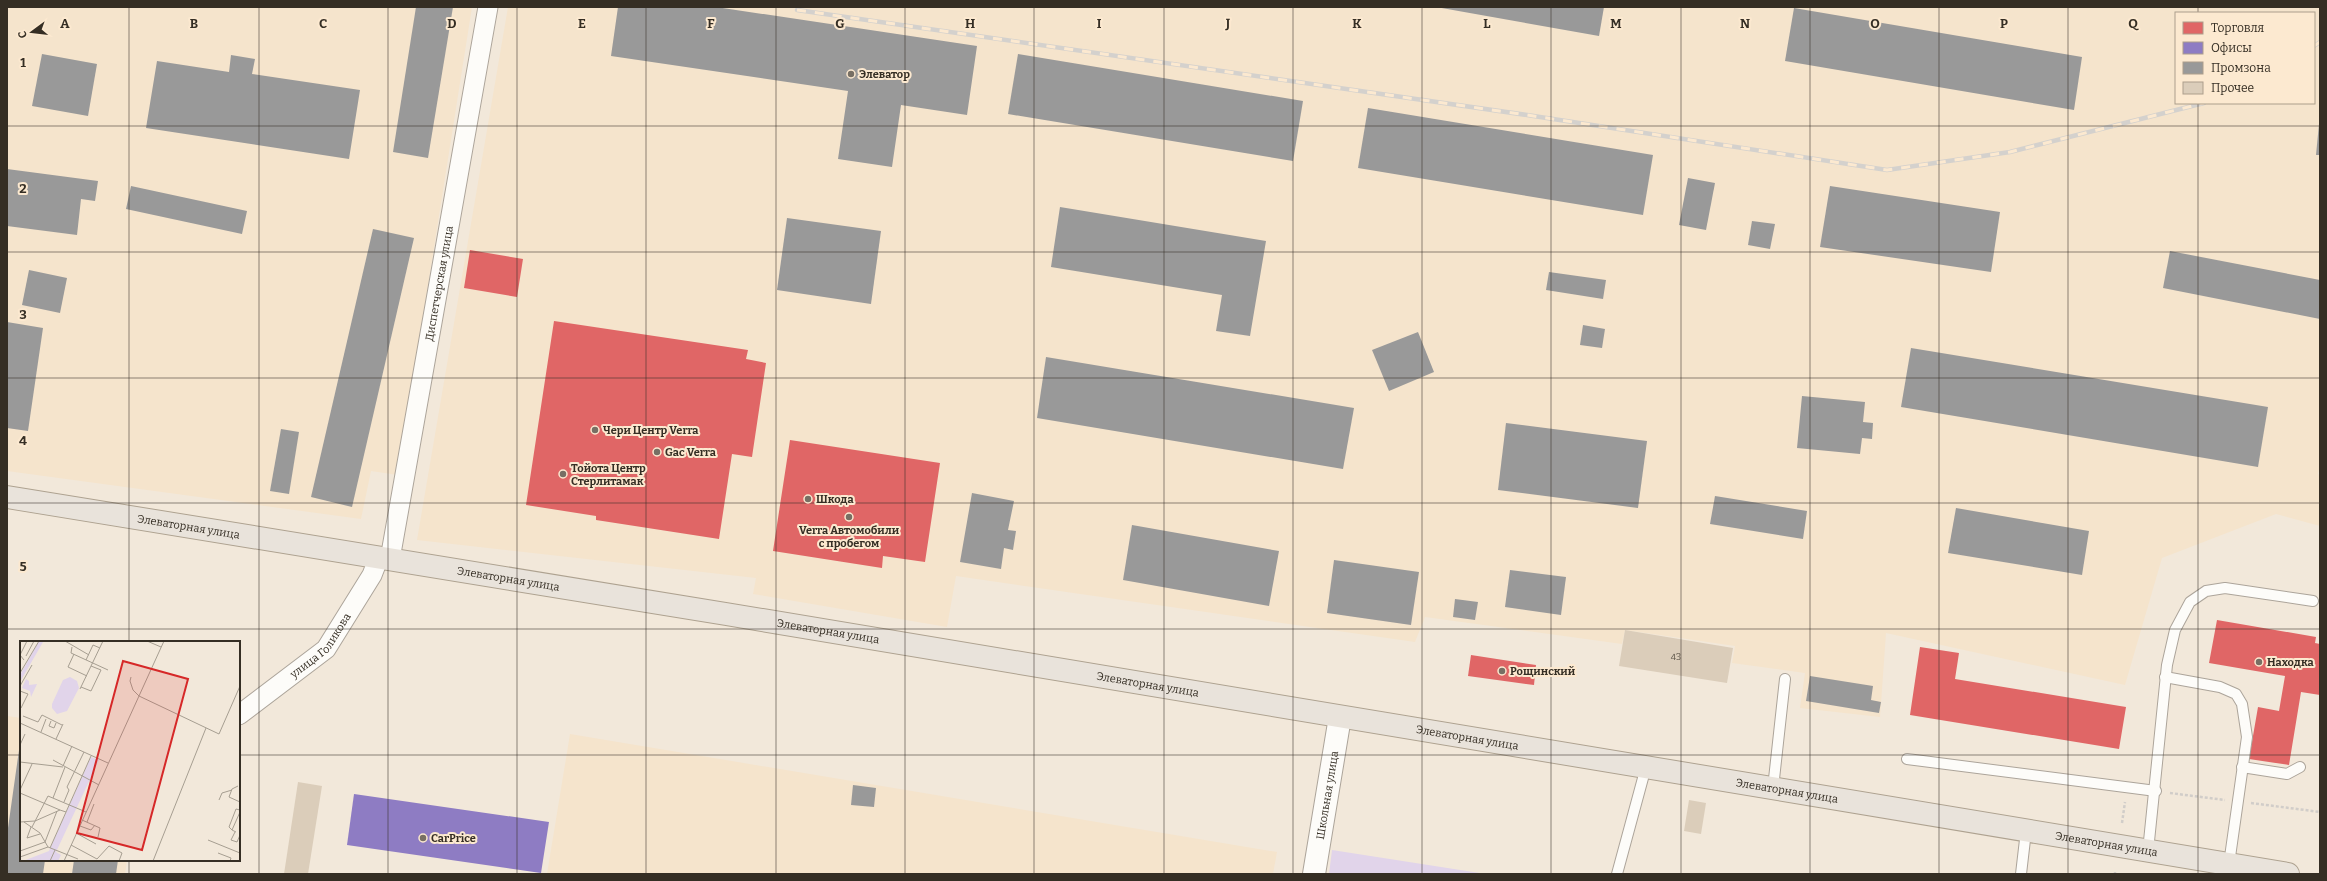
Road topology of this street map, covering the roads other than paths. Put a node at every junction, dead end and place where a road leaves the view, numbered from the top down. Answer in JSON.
{"nodes":[{"id":1,"x":488,"y":7,"type":"edge"},
{"id":2,"x":7,"y":497,"type":"edge"},
{"id":3,"x":385,"y":558,"type":"junction"},
{"id":4,"x":2313,"y":601,"type":"dead end"},
{"id":5,"x":2165,"y":677,"type":"junction"},
{"id":6,"x":1785,"y":679,"type":"dead end"},
{"id":7,"x":240,"y":714,"type":"edge"},
{"id":8,"x":1340,"y":717,"type":"junction"},
{"id":9,"x":1907,"y":759,"type":"dead end"},
{"id":10,"x":1646,"y":767,"type":"junction"},
{"id":11,"x":2242,"y":767,"type":"junction"},
{"id":12,"x":2300,"y":767,"type":"dead end"},
{"id":13,"x":1773,"y":788,"type":"junction"},
{"id":14,"x":2156,"y":791,"type":"junction"},
{"id":15,"x":2026,"y":831,"type":"junction"},
{"id":16,"x":2148,"y":851,"type":"junction"},
{"id":17,"x":2229,"y":864,"type":"junction"},
{"id":18,"x":1314,"y":874,"type":"edge"},
{"id":19,"x":1617,"y":874,"type":"edge"},
{"id":20,"x":2021,"y":874,"type":"edge"},
{"id":21,"x":2288,"y":874,"type":"edge"}],
"edges":[{"from":1,"to":3,"type":"street","name":"Диспетчерская улица"},
{"from":2,"to":3,"type":"main road","name":"Элеваторная улица"},
{"from":3,"to":7,"type":"street","name":"улица Голикова"},
{"from":3,"to":8,"type":"main road","name":"Элеваторная улица"},
{"from":4,"to":5,"type":"lane"},
{"from":5,"to":11,"type":"lane"},
{"from":5,"to":14,"type":"lane"},
{"from":6,"to":13,"type":"lane"},
{"from":8,"to":10,"type":"main road","name":"Элеваторная улица"},
{"from":8,"to":18,"type":"street","name":"Школьная улица"},
{"from":9,"to":14,"type":"lane"},
{"from":10,"to":13,"type":"main road","name":"Элеваторная улица"},
{"from":10,"to":19,"type":"lane"},
{"from":11,"to":12,"type":"lane"},
{"from":11,"to":17,"type":"lane"},
{"from":13,"to":15,"type":"main road","name":"Элеваторная улица"},
{"from":14,"to":16,"type":"lane"},
{"from":15,"to":16,"type":"main road","name":"Элеваторная улица"},
{"from":15,"to":20,"type":"lane"},
{"from":16,"to":17,"type":"main road","name":"Элеваторная улица"},
{"from":17,"to":21,"type":"main road","name":"Элеваторная улица"}]}
